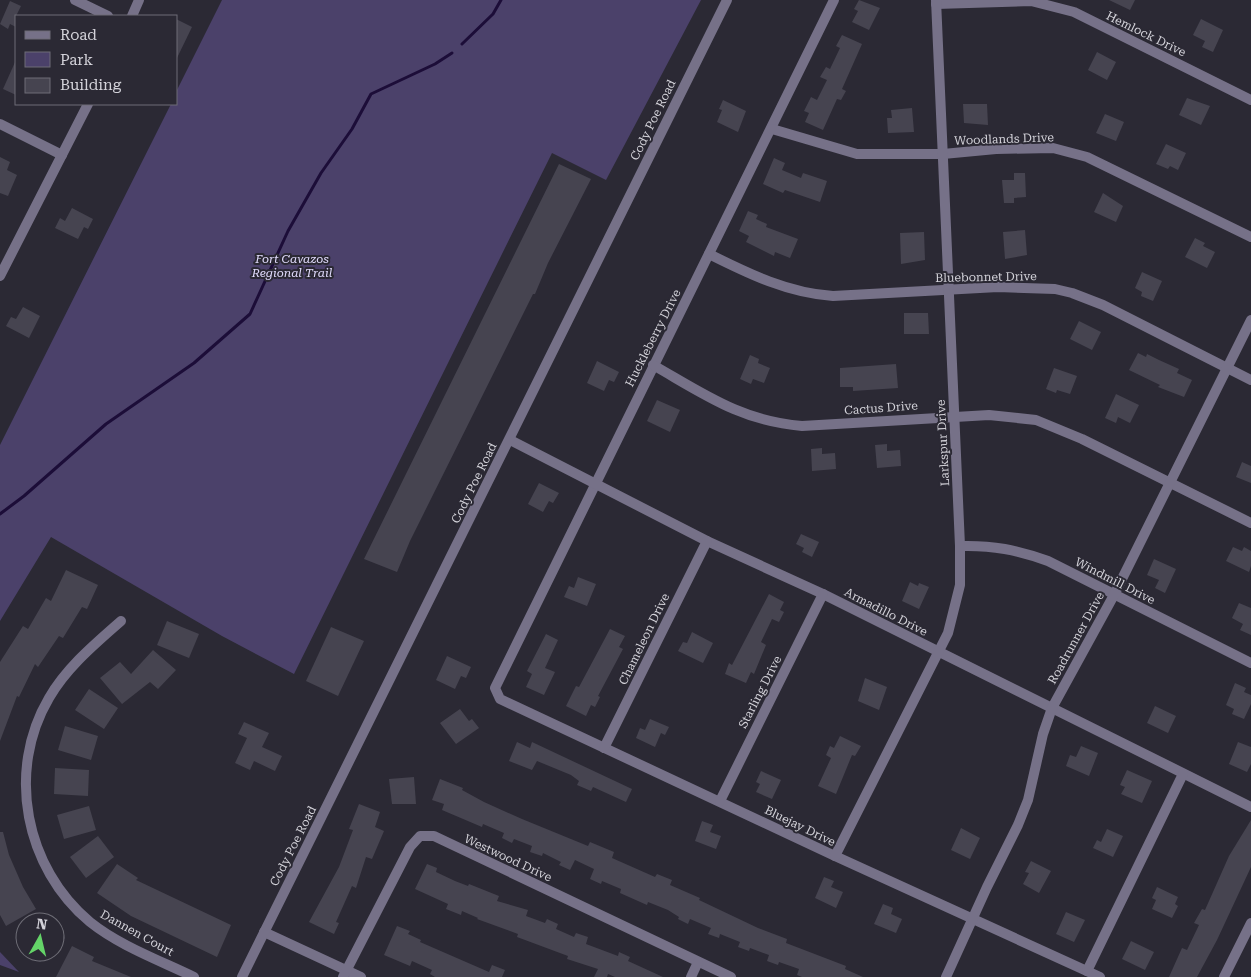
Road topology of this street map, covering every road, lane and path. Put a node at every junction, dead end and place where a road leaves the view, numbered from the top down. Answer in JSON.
{"nodes":[{"id":1,"x":75,"y":0,"type":"edge"},
{"id":2,"x":139,"y":0,"type":"edge"},
{"id":3,"x":727,"y":0,"type":"edge"},
{"id":4,"x":834,"y":0,"type":"edge"},
{"id":5,"x":936,"y":2,"type":"edge"},
{"id":6,"x":106,"y":15,"type":"edge"},
{"id":7,"x":132,"y":15,"type":"edge"},
{"id":8,"x":1251,"y":100,"type":"edge"},
{"id":9,"x":87,"y":105,"type":"edge"},
{"id":10,"x":0,"y":124,"type":"edge"},
{"id":11,"x":772,"y":129,"type":"junction"},
{"id":12,"x":943,"y":154,"type":"junction"},
{"id":13,"x":62,"y":155,"type":"junction"},
{"id":14,"x":1251,"y":237,"type":"edge"},
{"id":15,"x":709,"y":254,"type":"junction"},
{"id":16,"x":0,"y":276,"type":"edge"},
{"id":17,"x":950,"y":289,"type":"junction"},
{"id":18,"x":1251,"y":320,"type":"edge"},
{"id":19,"x":653,"y":365,"type":"junction"},
{"id":20,"x":1227,"y":368,"type":"junction"},
{"id":21,"x":1251,"y":380,"type":"edge"},
{"id":22,"x":953,"y":416,"type":"junction"},
{"id":23,"x":510,"y":440,"type":"junction"},
{"id":24,"x":594,"y":484,"type":"junction"},
{"id":25,"x":1171,"y":484,"type":"junction"},
{"id":26,"x":1251,"y":524,"type":"edge"},
{"id":27,"x":706,"y":541,"type":"junction"},
{"id":28,"x":960,"y":546,"type":"junction"},
{"id":29,"x":824,"y":594,"type":"junction"},
{"id":30,"x":1114,"y":595,"type":"junction"},
{"id":31,"x":121,"y":620,"type":"dead end"},
{"id":32,"x":940,"y":653,"type":"junction"},
{"id":33,"x":1251,"y":663,"type":"edge"},
{"id":34,"x":495,"y":688,"type":"joint"},
{"id":35,"x":1052,"y":708,"type":"junction"},
{"id":36,"x":604,"y":748,"type":"junction"},
{"id":37,"x":1183,"y":774,"type":"junction"},
{"id":38,"x":720,"y":801,"type":"junction"},
{"id":39,"x":1251,"y":807,"type":"edge"},
{"id":40,"x":835,"y":856,"type":"junction"},
{"id":41,"x":972,"y":919,"type":"junction"},
{"id":42,"x":1251,"y":923,"type":"edge"},
{"id":43,"x":264,"y":932,"type":"junction"},
{"id":44,"x":698,"y":962,"type":"junction"},
{"id":45,"x":1088,"y":971,"type":"junction"},
{"id":46,"x":344,"y":974,"type":"edge"},
{"id":47,"x":194,"y":977,"type":"edge"},
{"id":48,"x":242,"y":977,"type":"edge"},
{"id":49,"x":361,"y":977,"type":"edge"},
{"id":50,"x":691,"y":977,"type":"edge"},
{"id":51,"x":731,"y":977,"type":"edge"},
{"id":52,"x":946,"y":977,"type":"edge"},
{"id":53,"x":1100,"y":977,"type":"edge"},
{"id":54,"x":1224,"y":977,"type":"edge"}],
"edges":[{"from":1,"to":6,"type":"street"},
{"from":2,"to":7,"type":"street"},
{"from":3,"to":23,"type":"street","name":"Cody Poe Road"},
{"from":4,"to":11,"type":"street","name":"Huckleberry Drive"},
{"from":5,"to":8,"type":"street","name":"Hemlock Drive"},
{"from":5,"to":12,"type":"street","name":"Larkspur Drive"},
{"from":9,"to":13,"type":"street"},
{"from":10,"to":13,"type":"street"},
{"from":11,"to":12,"type":"street","name":"Woodlands Drive"},
{"from":11,"to":15,"type":"street","name":"Huckleberry Drive"},
{"from":12,"to":14,"type":"street","name":"Woodlands Drive"},
{"from":12,"to":17,"type":"street","name":"Larkspur Drive"},
{"from":13,"to":16,"type":"street"},
{"from":15,"to":17,"type":"street","name":"Bluebonnet Drive"},
{"from":15,"to":19,"type":"street","name":"Huckleberry Drive"},
{"from":17,"to":20,"type":"street","name":"Bluebonnet Drive"},
{"from":17,"to":22,"type":"street","name":"Larkspur Drive"},
{"from":18,"to":20,"type":"street","name":"Roadrunner Drive"},
{"from":19,"to":22,"type":"street","name":"Cactus Drive"},
{"from":19,"to":24,"type":"street","name":"Huckleberry Drive"},
{"from":20,"to":21,"type":"street","name":"Bluebonnet Drive"},
{"from":20,"to":25,"type":"street","name":"Roadrunner Drive"},
{"from":22,"to":25,"type":"street","name":"Cactus Drive"},
{"from":22,"to":28,"type":"street","name":"Larkspur Drive"},
{"from":23,"to":24,"type":"street","name":"Armadillo Drive"},
{"from":23,"to":43,"type":"street","name":"Cody Poe Road"},
{"from":24,"to":27,"type":"street","name":"Armadillo Drive"},
{"from":24,"to":34,"type":"street","name":"Huckleberry Drive"},
{"from":25,"to":26,"type":"street","name":"Cactus Drive"},
{"from":25,"to":30,"type":"street","name":"Roadrunner Drive"},
{"from":27,"to":29,"type":"street","name":"Armadillo Drive"},
{"from":27,"to":36,"type":"street","name":"Chameleon Drive"},
{"from":28,"to":30,"type":"street","name":"Windmill Drive"},
{"from":28,"to":32,"type":"street","name":"Larkspur Drive"},
{"from":29,"to":32,"type":"street","name":"Armadillo Drive"},
{"from":29,"to":38,"type":"street","name":"Starling Drive"},
{"from":30,"to":33,"type":"street","name":"Windmill Drive"},
{"from":30,"to":35,"type":"street","name":"Roadrunner Drive"},
{"from":31,"to":47,"type":"street","name":"Dannen Court"},
{"from":32,"to":35,"type":"street","name":"Armadillo Drive"},
{"from":32,"to":40,"type":"street","name":"Larkspur Drive"},
{"from":34,"to":36,"type":"street","name":"Bluejay Drive"},
{"from":35,"to":37,"type":"street","name":"Armadillo Drive"},
{"from":35,"to":41,"type":"street","name":"Roadrunner Drive"},
{"from":36,"to":38,"type":"street","name":"Bluejay Drive"},
{"from":37,"to":39,"type":"street","name":"Armadillo Drive"},
{"from":37,"to":45,"type":"street"},
{"from":38,"to":40,"type":"street","name":"Bluejay Drive"},
{"from":40,"to":41,"type":"street","name":"Bluejay Drive"},
{"from":41,"to":45,"type":"street","name":"Bluejay Drive"},
{"from":41,"to":52,"type":"street","name":"Roadrunner Drive"},
{"from":42,"to":54,"type":"street"},
{"from":43,"to":46,"type":"street"},
{"from":43,"to":48,"type":"street","name":"Cody Poe Road"},
{"from":44,"to":46,"type":"street","name":"Westwood Drive"},
{"from":44,"to":50,"type":"street"},
{"from":44,"to":51,"type":"street","name":"Westwood Drive"},
{"from":45,"to":53,"type":"street","name":"Bluejay Drive"},
{"from":46,"to":49,"type":"street"}]}
